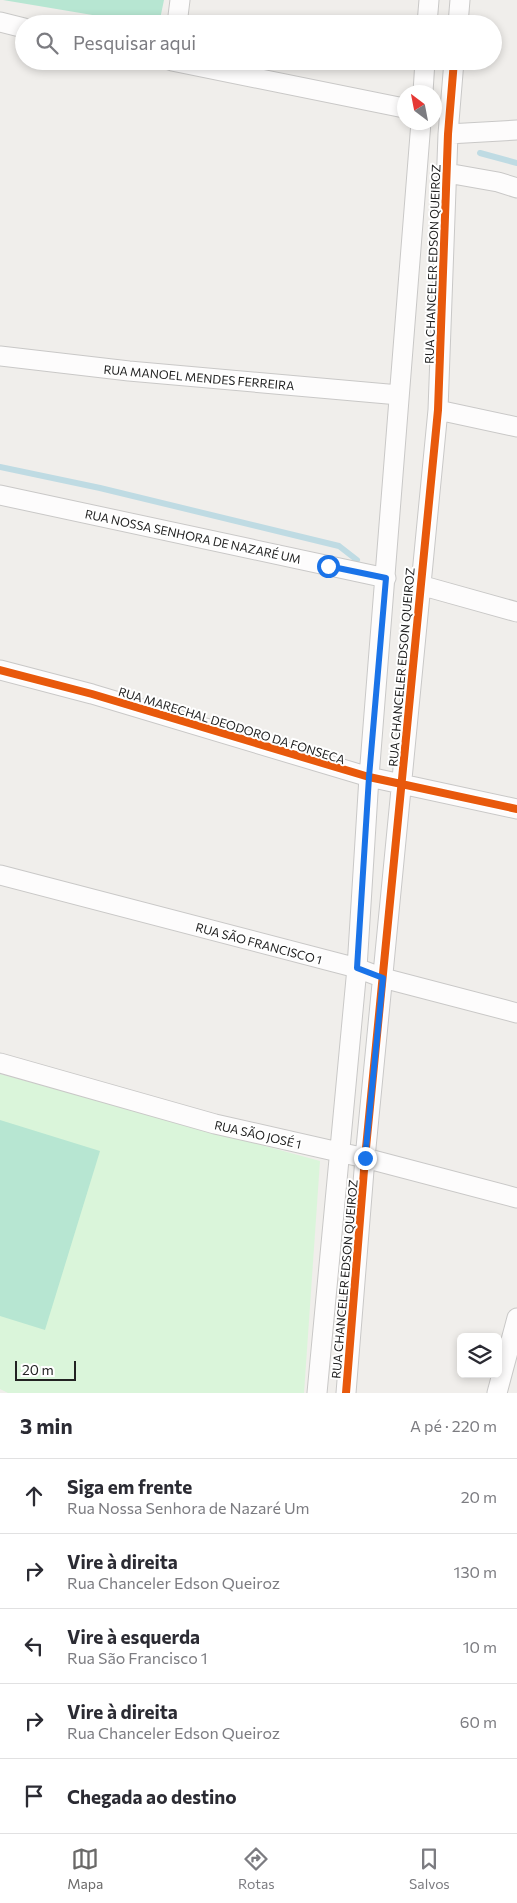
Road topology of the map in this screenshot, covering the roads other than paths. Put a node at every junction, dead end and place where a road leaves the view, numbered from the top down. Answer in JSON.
{"nodes":[{"id":1,"x":180,"y":0,"type":"edge"},
{"id":2,"x":429,"y":0,"type":"edge"},
{"id":3,"x":460,"y":0,"type":"edge"},
{"id":4,"x":178,"y":15,"type":"edge"},
{"id":5,"x":428,"y":15,"type":"edge"},
{"id":6,"x":459,"y":15,"type":"edge"},
{"id":7,"x":0,"y":22,"type":"edge"},
{"id":8,"x":15,"y":26,"type":"edge"},
{"id":9,"x":216,"y":70,"type":"edge"},
{"id":10,"x":424,"y":70,"type":"edge"},
{"id":11,"x":453,"y":70,"type":"edge"},
{"id":12,"x":423,"y":85,"type":"edge"},
{"id":13,"x":397,"y":107,"type":"edge"},
{"id":14,"x":420,"y":130,"type":"edge"},
{"id":15,"x":517,"y":130,"type":"edge"},
{"id":16,"x":448,"y":134,"type":"junction"},
{"id":17,"x":447,"y":173,"type":"junction"},
{"id":18,"x":517,"y":188,"type":"edge"},
{"id":19,"x":0,"y":356,"type":"edge"},
{"id":20,"x":399,"y":395,"type":"junction"},
{"id":21,"x":438,"y":410,"type":"junction"},
{"id":22,"x":517,"y":427,"type":"edge"},
{"id":23,"x":0,"y":495,"type":"edge"},
{"id":24,"x":386,"y":578,"type":"junction"},
{"id":25,"x":420,"y":585,"type":"junction"},
{"id":26,"x":517,"y":612,"type":"edge"},
{"id":27,"x":0,"y":670,"type":"edge"},
{"id":28,"x":369,"y":777,"type":"junction"},
{"id":29,"x":402,"y":785,"type":"junction"},
{"id":30,"x":517,"y":809,"type":"edge"},
{"id":31,"x":0,"y":875,"type":"edge"},
{"id":32,"x":357,"y":968,"type":"junction"},
{"id":33,"x":383,"y":978,"type":"junction"},
{"id":34,"x":517,"y":1014,"type":"edge"},
{"id":35,"x":0,"y":1064,"type":"edge"},
{"id":36,"x":338,"y":1152,"type":"junction"},
{"id":37,"x":365,"y":1158,"type":"junction"},
{"id":38,"x":517,"y":1198,"type":"edge"},
{"id":39,"x":517,"y":1318,"type":"edge"},
{"id":40,"x":317,"y":1393,"type":"edge"},
{"id":41,"x":346,"y":1393,"type":"edge"},
{"id":42,"x":497,"y":1393,"type":"edge"}],
"edges":[{"from":1,"to":4,"type":"street"},
{"from":2,"to":5,"type":"street"},
{"from":3,"to":6,"type":"street"},
{"from":7,"to":8,"type":"street"},
{"from":9,"to":13,"type":"street"},
{"from":10,"to":12,"type":"street"},
{"from":11,"to":16,"type":"street","name":"RUA CHANCELER EDSON QUEIROZ"},
{"from":14,"to":20,"type":"street","name":"RUA CHANCELER EDSON QUEIROZ"},
{"from":15,"to":16,"type":"street"},
{"from":16,"to":17,"type":"street","name":"RUA CHANCELER EDSON QUEIROZ"},
{"from":17,"to":18,"type":"street"},
{"from":17,"to":21,"type":"street","name":"RUA CHANCELER EDSON QUEIROZ"},
{"from":19,"to":20,"type":"street","name":"RUA MANOEL MENDES FERREIRA"},
{"from":20,"to":24,"type":"street","name":"RUA CHANCELER EDSON QUEIROZ"},
{"from":21,"to":22,"type":"street"},
{"from":21,"to":25,"type":"street","name":"RUA CHANCELER EDSON QUEIROZ"},
{"from":23,"to":24,"type":"street","name":"RUA NOSSA SENHORA DE NAZARÉ UM"},
{"from":24,"to":28,"type":"street","name":"RUA CHANCELER EDSON QUEIROZ"},
{"from":25,"to":26,"type":"street"},
{"from":25,"to":29,"type":"street","name":"RUA CHANCELER EDSON QUEIROZ"},
{"from":27,"to":28,"type":"street","name":"RUA MARECHAL DEODORO DA FONSECA"},
{"from":28,"to":29,"type":"street","name":"RUA MARECHAL DEODORO DA FONSECA"},
{"from":28,"to":32,"type":"street","name":"RUA CHANCELER EDSON QUEIROZ"},
{"from":29,"to":30,"type":"street","name":"RUA MARECHAL DEODORO DA FONSECA"},
{"from":29,"to":33,"type":"street","name":"RUA CHANCELER EDSON QUEIROZ"},
{"from":31,"to":32,"type":"street","name":"RUA SÃO FRANCISCO 1"},
{"from":32,"to":33,"type":"street","name":"RUA SÃO FRANCISCO 1"},
{"from":32,"to":36,"type":"street","name":"RUA CHANCELER EDSON QUEIROZ"},
{"from":33,"to":34,"type":"street","name":"RUA SÃO FRANCISCO 1"},
{"from":33,"to":37,"type":"street","name":"RUA CHANCELER EDSON QUEIROZ"},
{"from":35,"to":36,"type":"street","name":"RUA SÃO JOSÉ 1"},
{"from":36,"to":37,"type":"street","name":"RUA SÃO JOSÉ 1"},
{"from":36,"to":40,"type":"street","name":"RUA CHANCELER EDSON QUEIROZ"},
{"from":37,"to":38,"type":"street","name":"RUA SÃO JOSÉ 1"},
{"from":37,"to":41,"type":"street","name":"RUA CHANCELER EDSON QUEIROZ"},
{"from":39,"to":42,"type":"street"}]}
